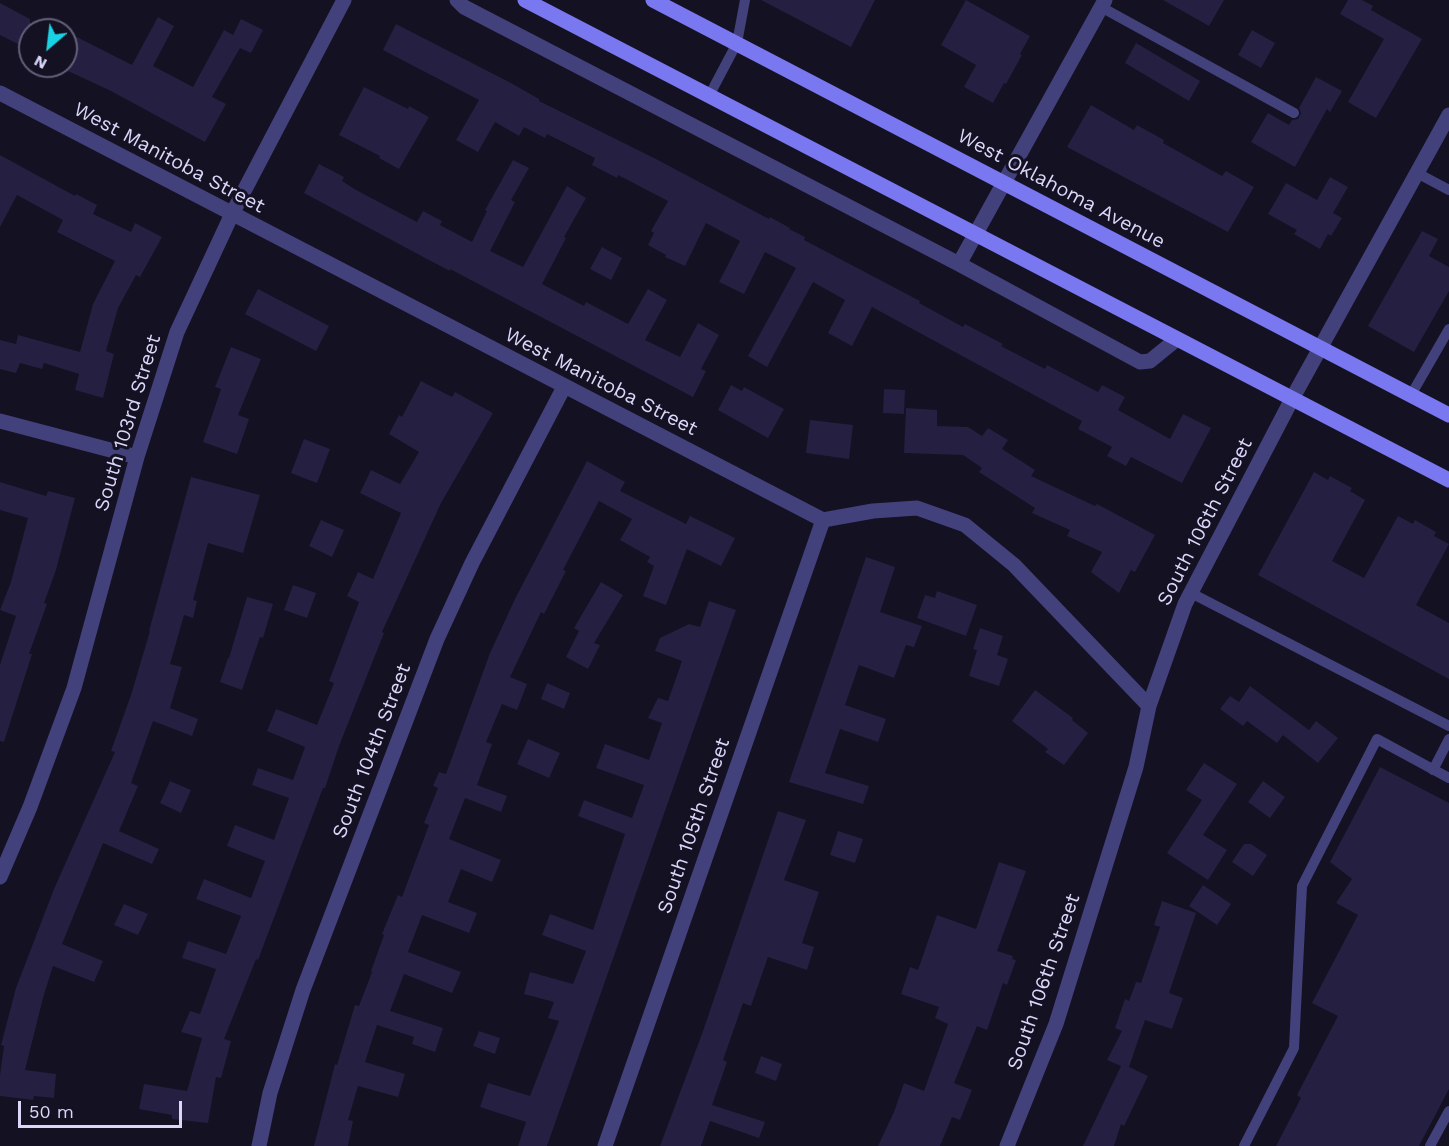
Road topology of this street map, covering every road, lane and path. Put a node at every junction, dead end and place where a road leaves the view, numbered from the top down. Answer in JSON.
{"nodes":[{"id":1,"x":344,"y":0,"type":"edge"},
{"id":2,"x":458,"y":0,"type":"edge"},
{"id":3,"x":525,"y":0,"type":"edge"},
{"id":4,"x":654,"y":0,"type":"edge"},
{"id":5,"x":745,"y":0,"type":"edge"},
{"id":6,"x":1103,"y":3,"type":"edge"},
{"id":7,"x":737,"y":43,"type":"junction"},
{"id":8,"x":0,"y":93,"type":"edge"},
{"id":9,"x":709,"y":96,"type":"junction"},
{"id":10,"x":1294,"y":113,"type":"dead end"},
{"id":11,"x":1449,"y":115,"type":"edge"},
{"id":12,"x":1417,"y":173,"type":"junction"},
{"id":13,"x":1004,"y":183,"type":"junction"},
{"id":14,"x":1449,"y":190,"type":"edge"},
{"id":15,"x":232,"y":214,"type":"junction"},
{"id":16,"x":976,"y":234,"type":"junction"},
{"id":17,"x":958,"y":264,"type":"junction"},
{"id":18,"x":1449,"y":329,"type":"edge"},
{"id":19,"x":1177,"y":339,"type":"junction"},
{"id":20,"x":1320,"y":348,"type":"junction"},
{"id":21,"x":564,"y":387,"type":"junction"},
{"id":22,"x":1411,"y":395,"type":"junction"},
{"id":23,"x":1292,"y":399,"type":"junction"},
{"id":24,"x":1449,"y":415,"type":"edge"},
{"id":25,"x":0,"y":421,"type":"edge"},
{"id":26,"x":137,"y":457,"type":"junction"},
{"id":27,"x":1449,"y":480,"type":"edge"},
{"id":28,"x":823,"y":520,"type":"junction"},
{"id":29,"x":1191,"y":592,"type":"junction"},
{"id":30,"x":1149,"y":706,"type":"junction"},
{"id":31,"x":1449,"y":726,"type":"edge"},
{"id":32,"x":1449,"y":739,"type":"edge"},
{"id":33,"x":1433,"y":770,"type":"junction"},
{"id":34,"x":1449,"y":778,"type":"edge"},
{"id":35,"x":0,"y":877,"type":"edge"},
{"id":36,"x":1449,"y":1111,"type":"edge"},
{"id":37,"x":259,"y":1146,"type":"edge"},
{"id":38,"x":605,"y":1146,"type":"edge"},
{"id":39,"x":1007,"y":1146,"type":"edge"},
{"id":40,"x":1244,"y":1146,"type":"edge"},
{"id":41,"x":1430,"y":1146,"type":"edge"}],
"edges":[{"from":1,"to":15,"type":"street","name":"South 103rd Street"},
{"from":2,"to":17,"type":"street"},
{"from":3,"to":9,"type":"main road"},
{"from":4,"to":7,"type":"main road","name":"West Oklahoma Avenue"},
{"from":5,"to":7,"type":"lane"},
{"from":6,"to":10,"type":"lane"},
{"from":6,"to":13,"type":"street"},
{"from":7,"to":9,"type":"lane"},
{"from":7,"to":13,"type":"main road","name":"West Oklahoma Avenue"},
{"from":8,"to":15,"type":"street","name":"West Manitoba Street"},
{"from":9,"to":16,"type":"main road"},
{"from":11,"to":12,"type":"street","name":"South 106th Street"},
{"from":12,"to":14,"type":"lane"},
{"from":12,"to":20,"type":"street","name":"South 106th Street"},
{"from":13,"to":16,"type":"street"},
{"from":13,"to":20,"type":"main road","name":"West Oklahoma Avenue"},
{"from":15,"to":21,"type":"street","name":"West Manitoba Street"},
{"from":15,"to":26,"type":"street","name":"South 103rd Street"},
{"from":16,"to":17,"type":"street"},
{"from":16,"to":19,"type":"main road"},
{"from":17,"to":19,"type":"street"},
{"from":18,"to":22,"type":"lane"},
{"from":19,"to":23,"type":"main road"},
{"from":20,"to":22,"type":"main road","name":"West Oklahoma Avenue"},
{"from":20,"to":23,"type":"street","name":"South 106th Street"},
{"from":21,"to":28,"type":"street","name":"West Manitoba Street"},
{"from":21,"to":37,"type":"street","name":"South 104th Street"},
{"from":22,"to":24,"type":"main road","name":"West Oklahoma Avenue"},
{"from":23,"to":27,"type":"main road"},
{"from":23,"to":29,"type":"street","name":"South 106th Street"},
{"from":25,"to":26,"type":"street"},
{"from":26,"to":35,"type":"street","name":"South 103rd Street"},
{"from":28,"to":30,"type":"street"},
{"from":28,"to":38,"type":"street","name":"South 105th Street"},
{"from":29,"to":30,"type":"street","name":"South 106th Street"},
{"from":29,"to":31,"type":"lane"},
{"from":30,"to":39,"type":"street","name":"South 106th Street"},
{"from":32,"to":33,"type":"lane"},
{"from":33,"to":34,"type":"lane"},
{"from":33,"to":40,"type":"lane"},
{"from":36,"to":41,"type":"lane"}]}
